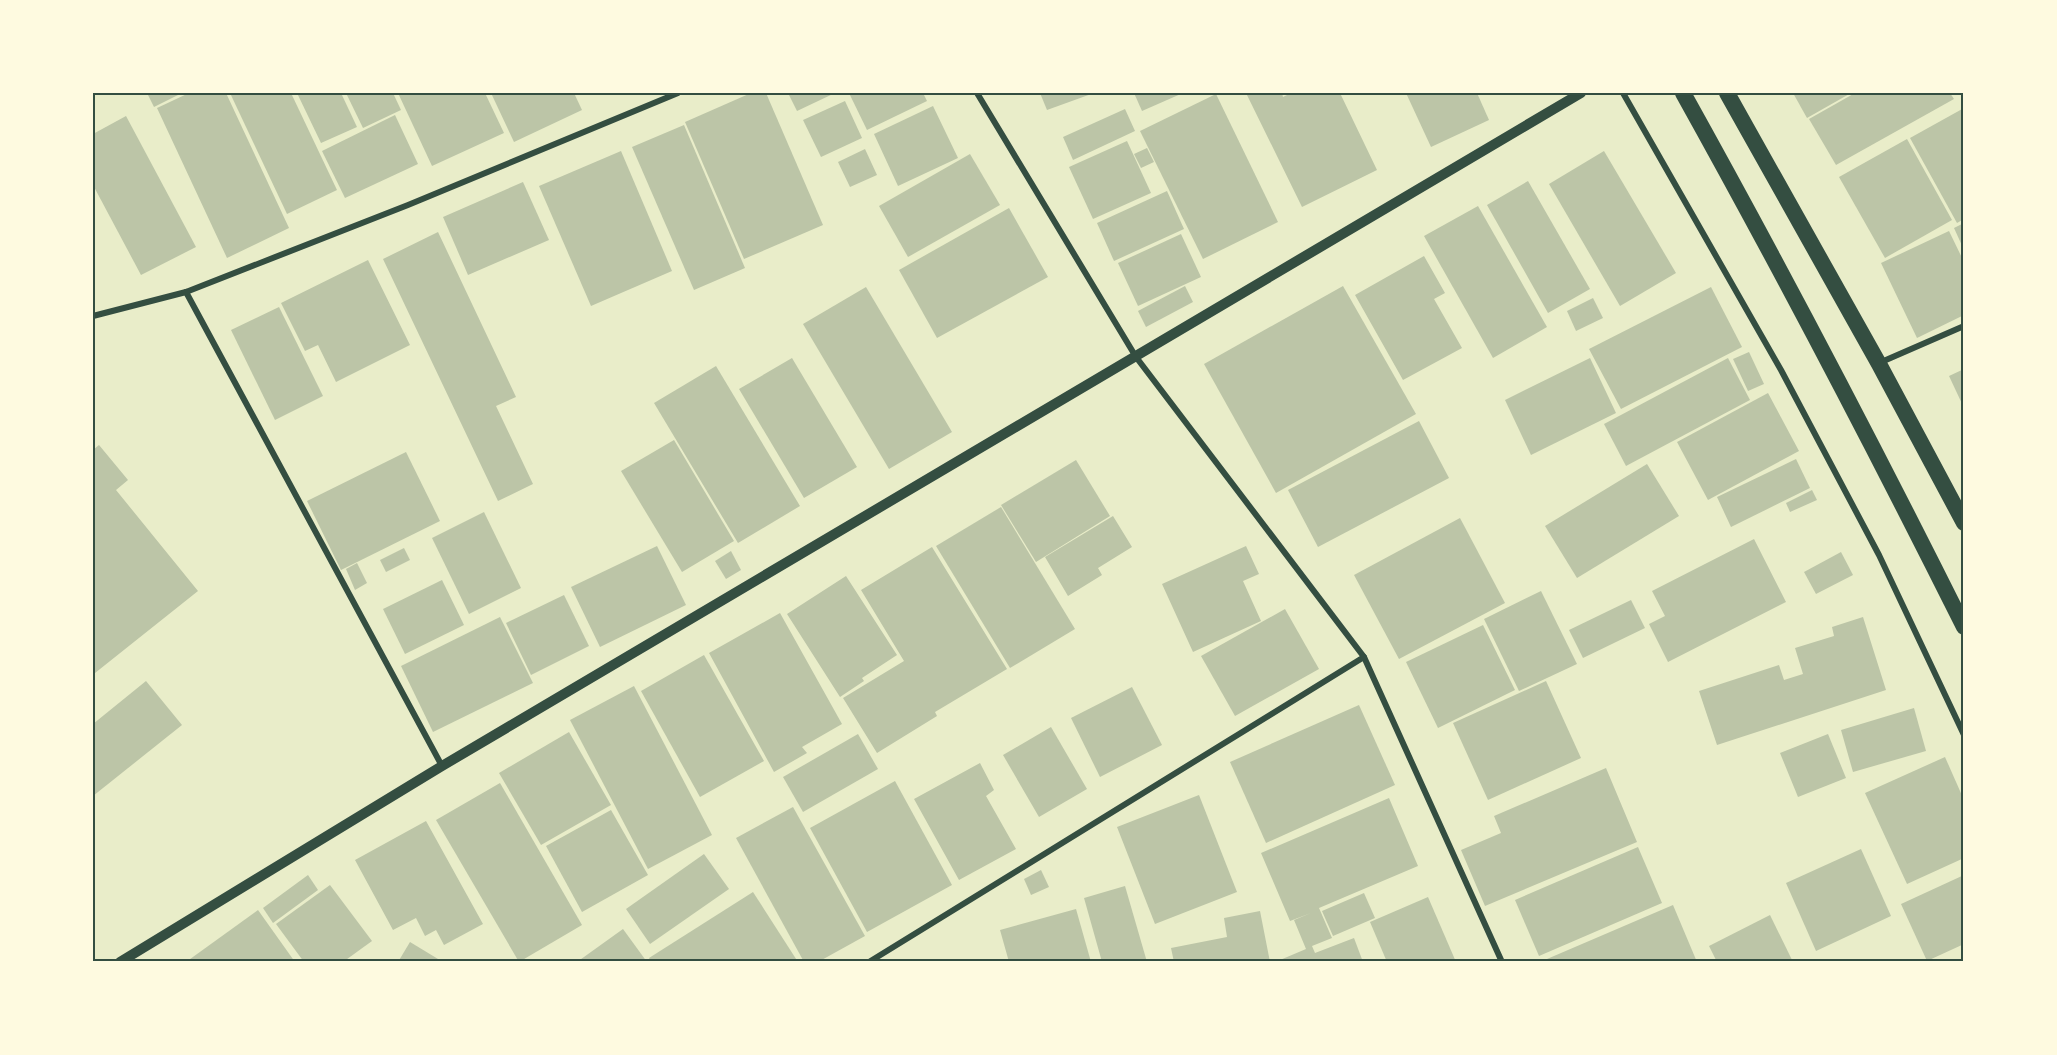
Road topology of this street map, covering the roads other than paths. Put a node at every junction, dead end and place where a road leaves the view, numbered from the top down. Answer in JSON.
{"nodes":[{"id":1,"x":678,"y":93,"type":"edge"},
{"id":2,"x":977,"y":93,"type":"edge"},
{"id":3,"x":1581,"y":93,"type":"edge"},
{"id":4,"x":1623,"y":93,"type":"edge"},
{"id":5,"x":1683,"y":93,"type":"edge"},
{"id":6,"x":1727,"y":93,"type":"edge"},
{"id":7,"x":186,"y":292,"type":"junction"},
{"id":8,"x":93,"y":316,"type":"edge"},
{"id":9,"x":1964,"y":326,"type":"edge"},
{"id":10,"x":1136,"y":357,"type":"junction"},
{"id":11,"x":1879,"y":364,"type":"junction"},
{"id":12,"x":1964,"y":523,"type":"edge"},
{"id":13,"x":1964,"y":627,"type":"edge"},
{"id":14,"x":1364,"y":657,"type":"junction"},
{"id":15,"x":1964,"y":735,"type":"edge"},
{"id":16,"x":442,"y":766,"type":"junction"},
{"id":17,"x":120,"y":962,"type":"edge"},
{"id":18,"x":869,"y":962,"type":"edge"},
{"id":19,"x":1502,"y":962,"type":"edge"}],
"edges":[{"from":1,"to":7,"type":"street"},
{"from":2,"to":10,"type":"street"},
{"from":3,"to":10,"type":"street"},
{"from":4,"to":15,"type":"street"},
{"from":5,"to":13,"type":"highway"},
{"from":6,"to":11,"type":"highway"},
{"from":7,"to":8,"type":"street"},
{"from":7,"to":16,"type":"street"},
{"from":9,"to":11,"type":"street"},
{"from":10,"to":14,"type":"street"},
{"from":10,"to":16,"type":"street"},
{"from":11,"to":12,"type":"highway"},
{"from":14,"to":18,"type":"street"},
{"from":14,"to":19,"type":"street"},
{"from":16,"to":17,"type":"street"}]}
